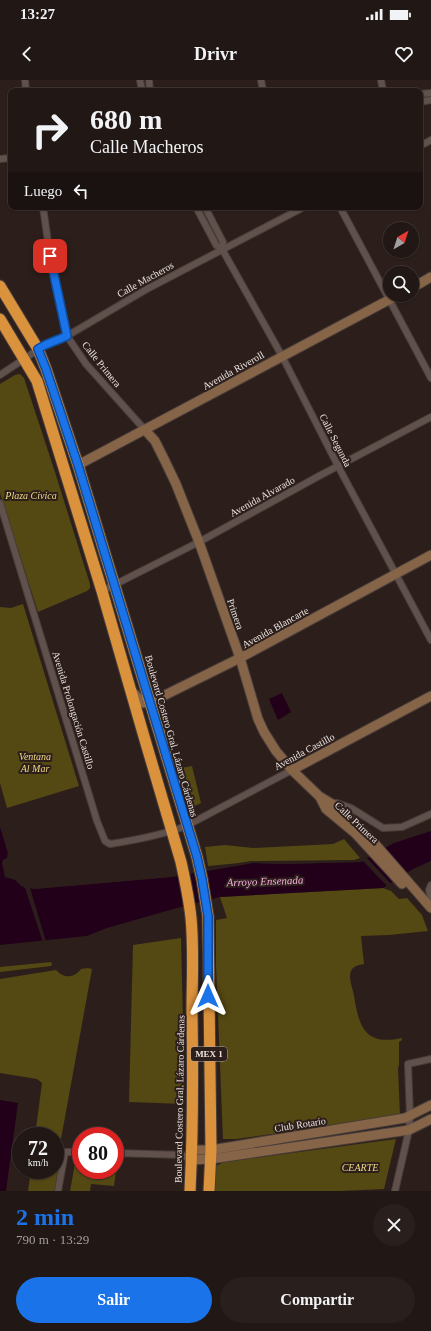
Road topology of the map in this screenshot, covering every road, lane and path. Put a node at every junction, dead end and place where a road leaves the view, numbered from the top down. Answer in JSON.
{"nodes":[{"id":1,"x":43,"y":210,"type":"edge"},
{"id":2,"x":198,"y":210,"type":"edge"},
{"id":3,"x":207,"y":210,"type":"edge"},
{"id":4,"x":298,"y":210,"type":"edge"},
{"id":5,"x":342,"y":210,"type":"edge"},
{"id":6,"x":222,"y":249,"type":"junction"},
{"id":7,"x":431,"y":277,"type":"edge"},
{"id":8,"x":419,"y":284,"type":"edge"},
{"id":9,"x":0,"y":286,"type":"edge"},
{"id":10,"x":383,"y":289,"type":"edge"},
{"id":11,"x":385,"y":302,"type":"edge"},
{"id":12,"x":390,"y":302,"type":"edge"},
{"id":13,"x":0,"y":319,"type":"edge"},
{"id":14,"x":67,"y":336,"type":"junction"},
{"id":15,"x":38,"y":349,"type":"junction"},
{"id":16,"x":282,"y":356,"type":"junction"},
{"id":17,"x":24,"y":358,"type":"junction"},
{"id":18,"x":0,"y":375,"type":"edge"},
{"id":19,"x":431,"y":378,"type":"edge"},
{"id":20,"x":431,"y":417,"type":"edge"},
{"id":21,"x":145,"y":430,"type":"junction"},
{"id":22,"x":78,"y":465,"type":"junction"},
{"id":23,"x":338,"y":466,"type":"junction"},
{"id":24,"x":0,"y":503,"type":"edge"},
{"id":25,"x":199,"y":542,"type":"junction"},
{"id":26,"x":431,"y":555,"type":"edge"},
{"id":27,"x":395,"y":573,"type":"junction"},
{"id":28,"x":114,"y":585,"type":"junction"},
{"id":29,"x":102,"y":591,"type":"junction"},
{"id":30,"x":431,"y":640,"type":"edge"},
{"id":31,"x":240,"y":658,"type":"junction"},
{"id":32,"x":130,"y":690,"type":"junction"},
{"id":33,"x":431,"y":696,"type":"edge"},
{"id":34,"x":151,"y":702,"type":"junction"},
{"id":35,"x":292,"y":770,"type":"junction"},
{"id":36,"x":319,"y":796,"type":"joint"},
{"id":37,"x":329,"y":806,"type":"junction"},
{"id":38,"x":431,"y":814,"type":"edge"},
{"id":39,"x":186,"y":826,"type":"junction"},
{"id":40,"x":172,"y":831,"type":"junction"},
{"id":41,"x":430,"y":886,"type":"edge"},
{"id":42,"x":420,"y":895,"type":"edge"},
{"id":43,"x":431,"y":908,"type":"edge"},
{"id":44,"x":431,"y":917,"type":"edge"},
{"id":45,"x":431,"y":1059,"type":"edge"},
{"id":46,"x":431,"y":1105,"type":"edge"},
{"id":47,"x":410,"y":1116,"type":"junction"},
{"id":48,"x":430,"y":1121,"type":"edge"},
{"id":49,"x":409,"y":1130,"type":"junction"},
{"id":50,"x":72,"y":1152,"type":"edge"},
{"id":51,"x":124,"y":1153,"type":"edge"},
{"id":52,"x":211,"y":1154,"type":"junction"},
{"id":53,"x":189,"y":1155,"type":"junction"},
{"id":54,"x":58,"y":1191,"type":"edge"},
{"id":55,"x":190,"y":1191,"type":"edge"},
{"id":56,"x":209,"y":1191,"type":"edge"},
{"id":57,"x":396,"y":1191,"type":"edge"}],
"edges":[{"from":1,"to":14,"type":"street","name":"Calle Primera"},
{"from":2,"to":6,"type":"street"},
{"from":3,"to":6,"type":"street"},
{"from":4,"to":6,"type":"street","name":"Calle Macheros"},
{"from":5,"to":10,"type":"street"},
{"from":6,"to":14,"type":"street","name":"Calle Macheros"},
{"from":6,"to":16,"type":"street","name":"Calle Segunda"},
{"from":7,"to":8,"type":"main road"},
{"from":9,"to":15,"type":"highway","name":"Boulevard Costero Gral. Lázaro Cárdenas","number":"MEX 1"},
{"from":11,"to":16,"type":"main road","name":"Avenida Riveroll"},
{"from":12,"to":19,"type":"street"},
{"from":13,"to":17,"type":"highway","name":"Boulevard Costero Gral. Lázaro Cárdenas","number":"MEX 1"},
{"from":14,"to":15,"type":"street","name":"Calle Macheros"},
{"from":14,"to":21,"type":"street","name":"Calle Primera"},
{"from":15,"to":17,"type":"street","name":"Calle Macheros"},
{"from":15,"to":22,"type":"highway","name":"Boulevard Costero Gral. Lázaro Cárdenas","number":"MEX 1"},
{"from":16,"to":21,"type":"main road","name":"Avenida Riveroll"},
{"from":16,"to":23,"type":"street","name":"Calle Segunda"},
{"from":17,"to":18,"type":"street","name":"Calle Macheros"},
{"from":17,"to":29,"type":"highway","name":"Boulevard Costero Gral. Lázaro Cárdenas","number":"MEX 1"},
{"from":20,"to":23,"type":"street","name":"Avenida Alvarado"},
{"from":21,"to":22,"type":"main road","name":"Avenida Riveroll"},
{"from":21,"to":25,"type":"main road","name":"Primera"},
{"from":22,"to":28,"type":"highway","name":"Boulevard Costero Gral. Lázaro Cárdenas","number":"MEX 1"},
{"from":23,"to":25,"type":"street","name":"Avenida Alvarado"},
{"from":23,"to":27,"type":"street","name":"Calle Segunda"},
{"from":24,"to":40,"type":"street","name":"Avenida Prolongación Castillo"},
{"from":25,"to":28,"type":"street","name":"Avenida Alvarado"},
{"from":25,"to":31,"type":"main road","name":"Primera"},
{"from":26,"to":27,"type":"main road","name":"Avenida Blancarte"},
{"from":27,"to":30,"type":"street","name":"Calle Segunda"},
{"from":27,"to":31,"type":"main road","name":"Avenida Blancarte"},
{"from":28,"to":29,"type":"street","name":"Avenida Alvarado"},
{"from":28,"to":34,"type":"highway","name":"Boulevard Costero Gral. Lázaro Cárdenas","number":"MEX 1"},
{"from":29,"to":32,"type":"highway","name":"Boulevard Costero Gral. Lázaro Cárdenas","number":"MEX 1"},
{"from":31,"to":34,"type":"main road","name":"Avenida Blancarte"},
{"from":31,"to":35,"type":"main road","name":"Primera"},
{"from":32,"to":34,"type":"main road"},
{"from":32,"to":40,"type":"highway","name":"Boulevard Costero Gral. Lázaro Cárdenas","number":"MEX 1"},
{"from":33,"to":35,"type":"main road","name":"Avenida Castillo"},
{"from":34,"to":39,"type":"highway","name":"Boulevard Costero Gral. Lázaro Cárdenas","number":"MEX 1"},
{"from":35,"to":36,"type":"main road","name":"Primera"},
{"from":35,"to":39,"type":"street","name":"Avenida Castillo"},
{"from":36,"to":37,"type":"main road","name":"Calle Primera"},
{"from":37,"to":38,"type":"street"},
{"from":37,"to":42,"type":"main road","name":"Calle Primera"},
{"from":39,"to":40,"type":"street","name":"Avenida Prolongación Castillo"},
{"from":39,"to":52,"type":"highway","name":"Boulevard Costero Gral. Lázaro Cárdenas","number":"MEX 1"},
{"from":40,"to":53,"type":"highway","name":"Boulevard Costero Gral. Lázaro Cárdenas","number":"MEX 1"},
{"from":41,"to":42,"type":"street"},
{"from":42,"to":43,"type":"main road"},
{"from":42,"to":44,"type":"main road","name":"Calle Primera"},
{"from":45,"to":47,"type":"street"},
{"from":46,"to":47,"type":"main road","name":"Club Rotario"},
{"from":47,"to":49,"type":"street"},
{"from":47,"to":52,"type":"main road","name":"Club Rotario"},
{"from":48,"to":49,"type":"main road","name":"Club Rotario"},
{"from":49,"to":52,"type":"main road","name":"Club Rotario"},
{"from":49,"to":57,"type":"street"},
{"from":50,"to":54,"type":"street"},
{"from":51,"to":53,"type":"street"},
{"from":52,"to":53,"type":"main road","name":"Club Rotario"},
{"from":52,"to":56,"type":"highway","name":"Boulevard Costero Gral. Lázaro Cárdenas","number":"MEX 1"},
{"from":53,"to":55,"type":"highway","name":"Boulevard Costero Gral. Lázaro Cárdenas","number":"MEX 1"}]}
